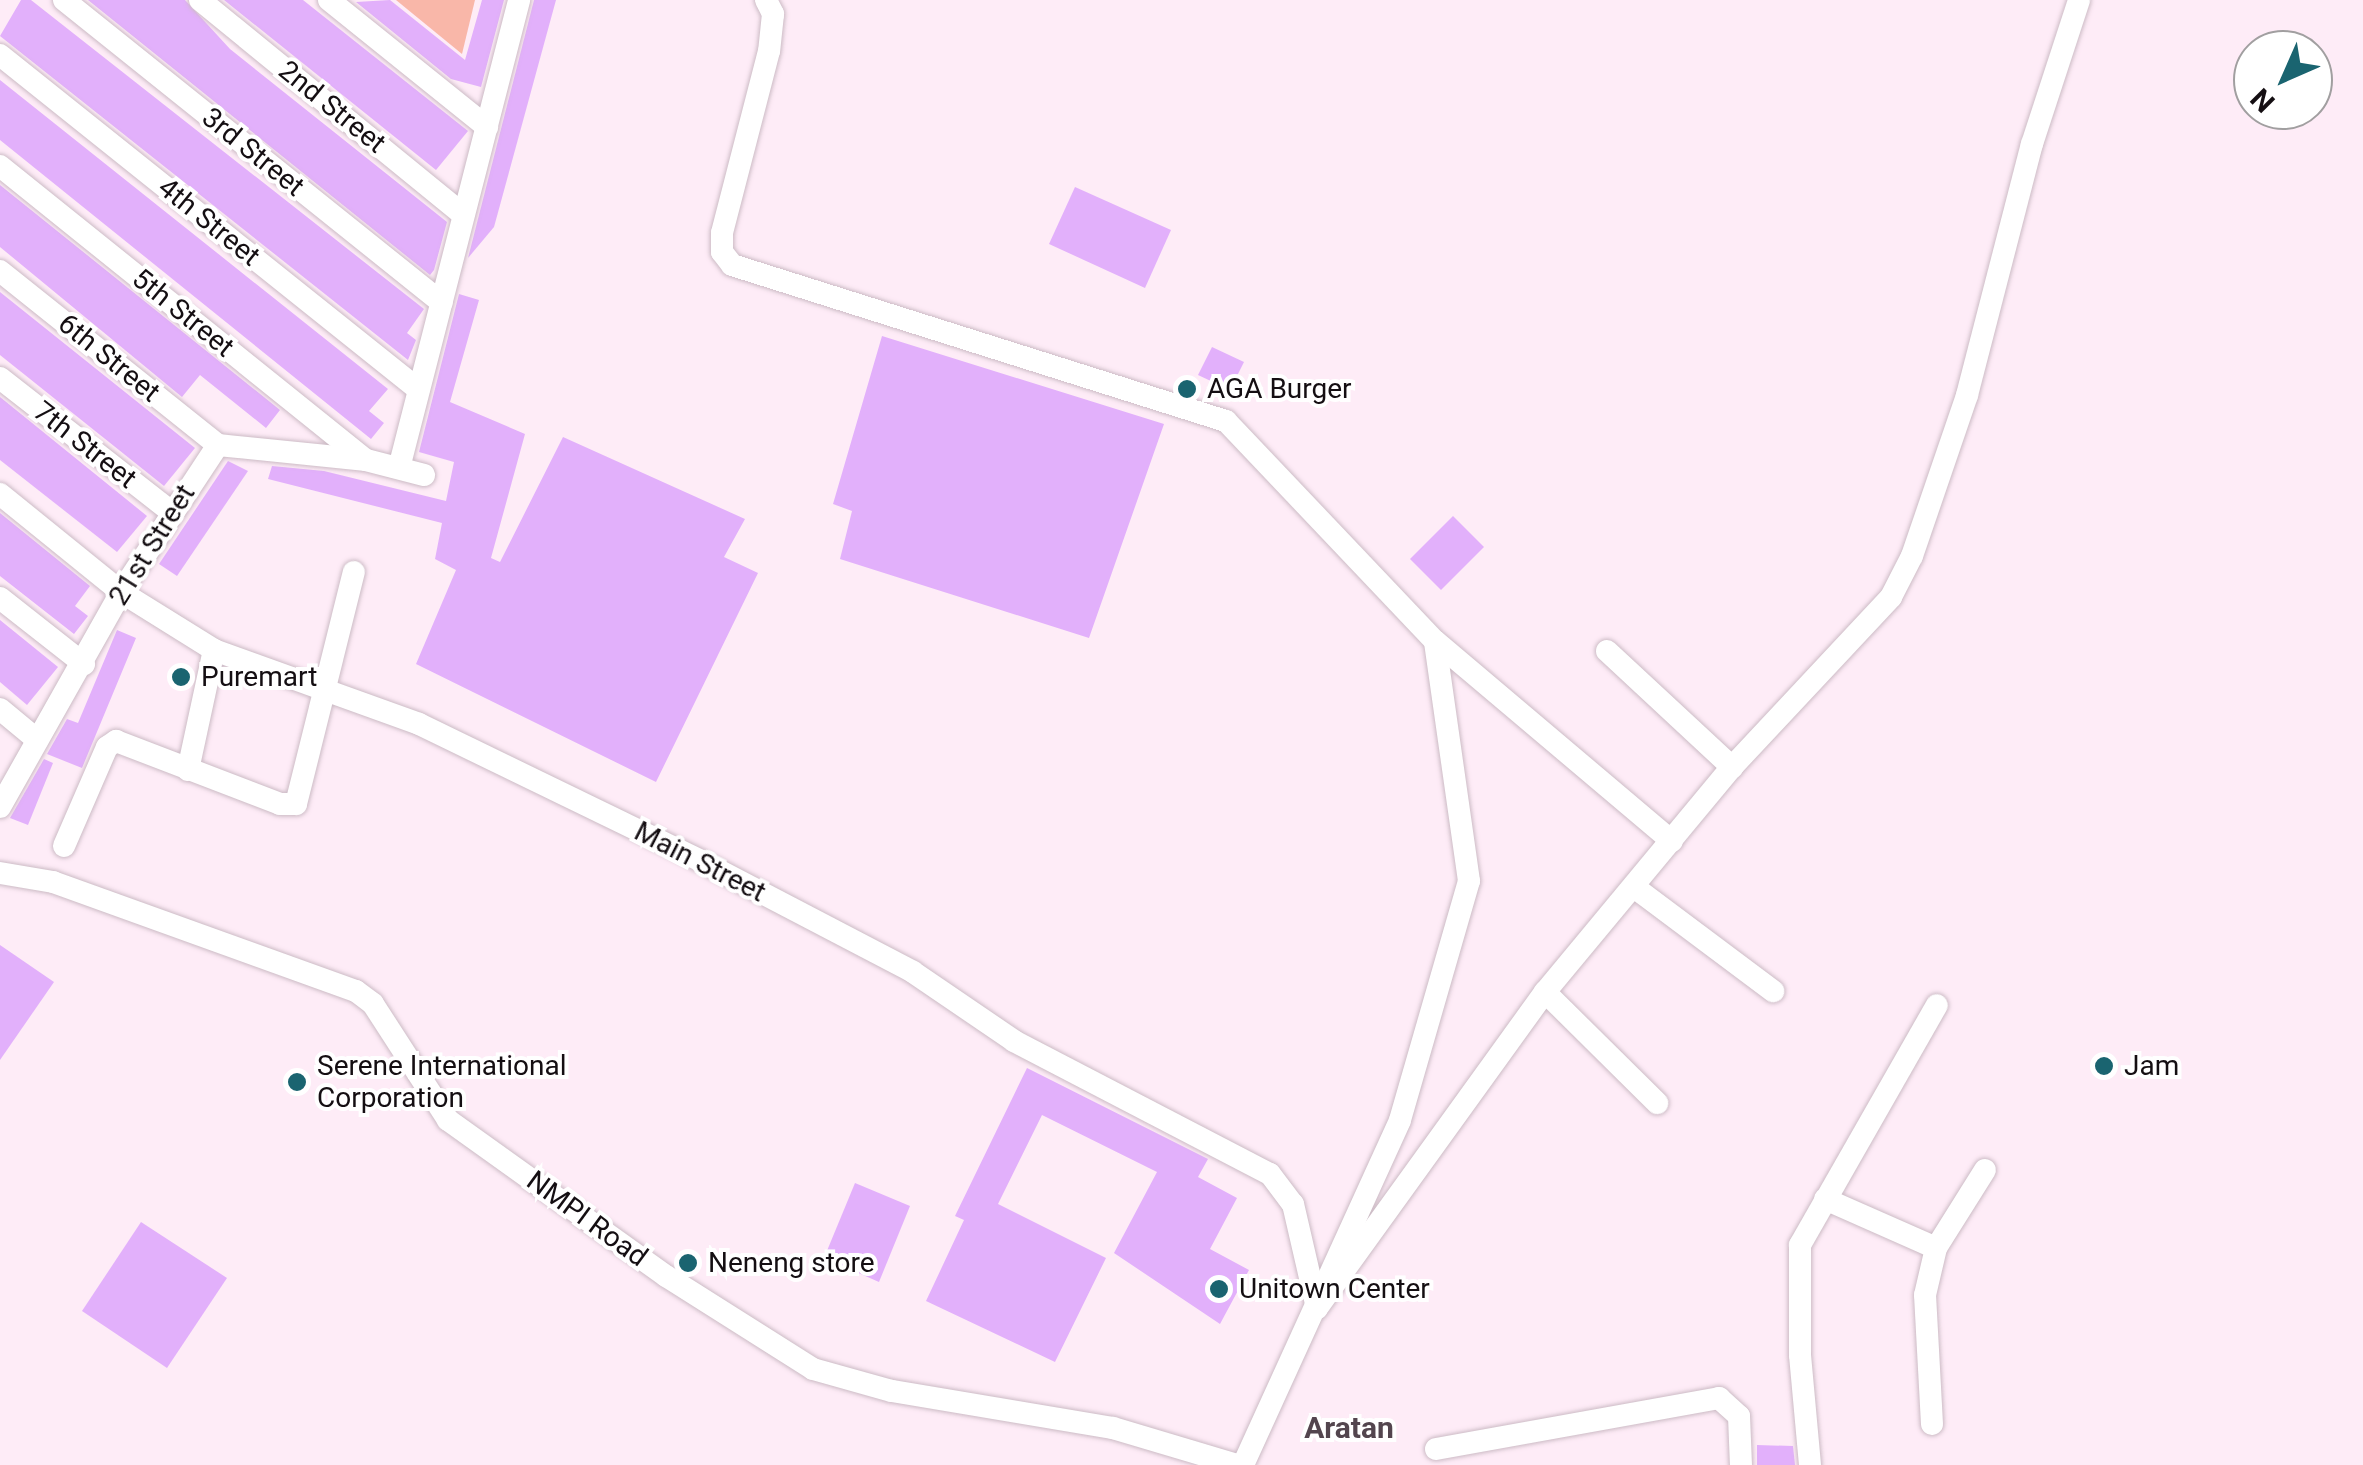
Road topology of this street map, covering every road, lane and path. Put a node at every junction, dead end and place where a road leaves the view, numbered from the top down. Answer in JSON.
{"nodes":[{"id":1,"x":64,"y":0,"type":"edge"},
{"id":2,"x":200,"y":0,"type":"edge"},
{"id":3,"x":329,"y":0,"type":"edge"},
{"id":4,"x":519,"y":0,"type":"edge"},
{"id":5,"x":766,"y":0,"type":"edge"},
{"id":6,"x":2080,"y":0,"type":"edge"},
{"id":7,"x":0,"y":54,"type":"edge"},
{"id":8,"x":487,"y":127,"type":"junction"},
{"id":9,"x":0,"y":166,"type":"edge"},
{"id":10,"x":464,"y":214,"type":"junction"},
{"id":11,"x":0,"y":271,"type":"edge"},
{"id":12,"x":442,"y":303,"type":"junction"},
{"id":13,"x":0,"y":378,"type":"edge"},
{"id":14,"x":419,"y":390,"type":"junction"},
{"id":15,"x":218,"y":444,"type":"junction"},
{"id":16,"x":366,"y":460,"type":"junction"},
{"id":17,"x":399,"y":468,"type":"junction"},
{"id":18,"x":424,"y":475,"type":"dead end"},
{"id":19,"x":0,"y":494,"type":"edge"},
{"id":20,"x":170,"y":511,"type":"junction"},
{"id":21,"x":354,"y":572,"type":"dead end"},
{"id":22,"x":121,"y":592,"type":"junction"},
{"id":23,"x":0,"y":598,"type":"edge"},
{"id":24,"x":1435,"y":642,"type":"junction"},
{"id":25,"x":214,"y":650,"type":"junction"},
{"id":26,"x":1607,"y":651,"type":"dead end"},
{"id":27,"x":84,"y":664,"type":"junction"},
{"id":28,"x":323,"y":686,"type":"junction"},
{"id":29,"x":0,"y":709,"type":"edge"},
{"id":30,"x":36,"y":738,"type":"junction"},
{"id":31,"x":1732,"y":767,"type":"junction"},
{"id":32,"x":188,"y":770,"type":"junction"},
{"id":33,"x":0,"y":806,"type":"edge"},
{"id":34,"x":1672,"y":841,"type":"junction"},
{"id":35,"x":64,"y":846,"type":"dead end"},
{"id":36,"x":0,"y":873,"type":"edge"},
{"id":37,"x":1634,"y":886,"type":"junction"},
{"id":38,"x":1773,"y":991,"type":"dead end"},
{"id":39,"x":1546,"y":992,"type":"junction"},
{"id":40,"x":1937,"y":1006,"type":"dead end"},
{"id":41,"x":1657,"y":1103,"type":"dead end"},
{"id":42,"x":1985,"y":1170,"type":"dead end"},
{"id":43,"x":1825,"y":1199,"type":"junction"},
{"id":44,"x":1936,"y":1248,"type":"junction"},
{"id":45,"x":1317,"y":1308,"type":"junction"},
{"id":46,"x":1932,"y":1424,"type":"dead end"},
{"id":47,"x":1436,"y":1449,"type":"dead end"},
{"id":48,"x":1240,"y":1465,"type":"edge"},
{"id":49,"x":1741,"y":1465,"type":"edge"},
{"id":50,"x":1810,"y":1465,"type":"edge"}],
"edges":[{"from":1,"to":12,"type":"street","name":"3rd Street"},
{"from":2,"to":10,"type":"street","name":"2nd Street"},
{"from":3,"to":8,"type":"street"},
{"from":4,"to":8,"type":"street"},
{"from":5,"to":24,"type":"street"},
{"from":6,"to":31,"type":"street"},
{"from":7,"to":14,"type":"street","name":"4th Street"},
{"from":8,"to":10,"type":"street"},
{"from":9,"to":16,"type":"street","name":"5th Street"},
{"from":10,"to":12,"type":"street"},
{"from":11,"to":15,"type":"street","name":"6th Street"},
{"from":12,"to":14,"type":"street"},
{"from":13,"to":20,"type":"street","name":"7th Street"},
{"from":14,"to":17,"type":"street"},
{"from":15,"to":16,"type":"street"},
{"from":15,"to":20,"type":"street","name":"21st Street"},
{"from":16,"to":17,"type":"street"},
{"from":17,"to":18,"type":"street"},
{"from":19,"to":22,"type":"street","name":"Main Street"},
{"from":20,"to":22,"type":"street","name":"21st Street"},
{"from":21,"to":28,"type":"street"},
{"from":22,"to":25,"type":"street","name":"Main Street"},
{"from":22,"to":27,"type":"street","name":"21st Street"},
{"from":23,"to":27,"type":"street"},
{"from":24,"to":34,"type":"street"},
{"from":24,"to":45,"type":"street"},
{"from":25,"to":28,"type":"street","name":"Main Street"},
{"from":25,"to":32,"type":"street"},
{"from":26,"to":31,"type":"street"},
{"from":27,"to":30,"type":"street","name":"21st Street"},
{"from":28,"to":32,"type":"street"},
{"from":28,"to":45,"type":"street","name":"Main Street"},
{"from":29,"to":30,"type":"street"},
{"from":30,"to":33,"type":"street","name":"21st Street"},
{"from":31,"to":34,"type":"street"},
{"from":32,"to":35,"type":"street"},
{"from":34,"to":37,"type":"street"},
{"from":36,"to":48,"type":"street","name":"NMPI Road"},
{"from":37,"to":38,"type":"street"},
{"from":37,"to":39,"type":"street"},
{"from":39,"to":41,"type":"street"},
{"from":39,"to":45,"type":"street"},
{"from":40,"to":43,"type":"street"},
{"from":42,"to":44,"type":"street"},
{"from":43,"to":44,"type":"street"},
{"from":43,"to":50,"type":"street"},
{"from":44,"to":46,"type":"street"},
{"from":45,"to":48,"type":"street"},
{"from":47,"to":49,"type":"street"}]}
